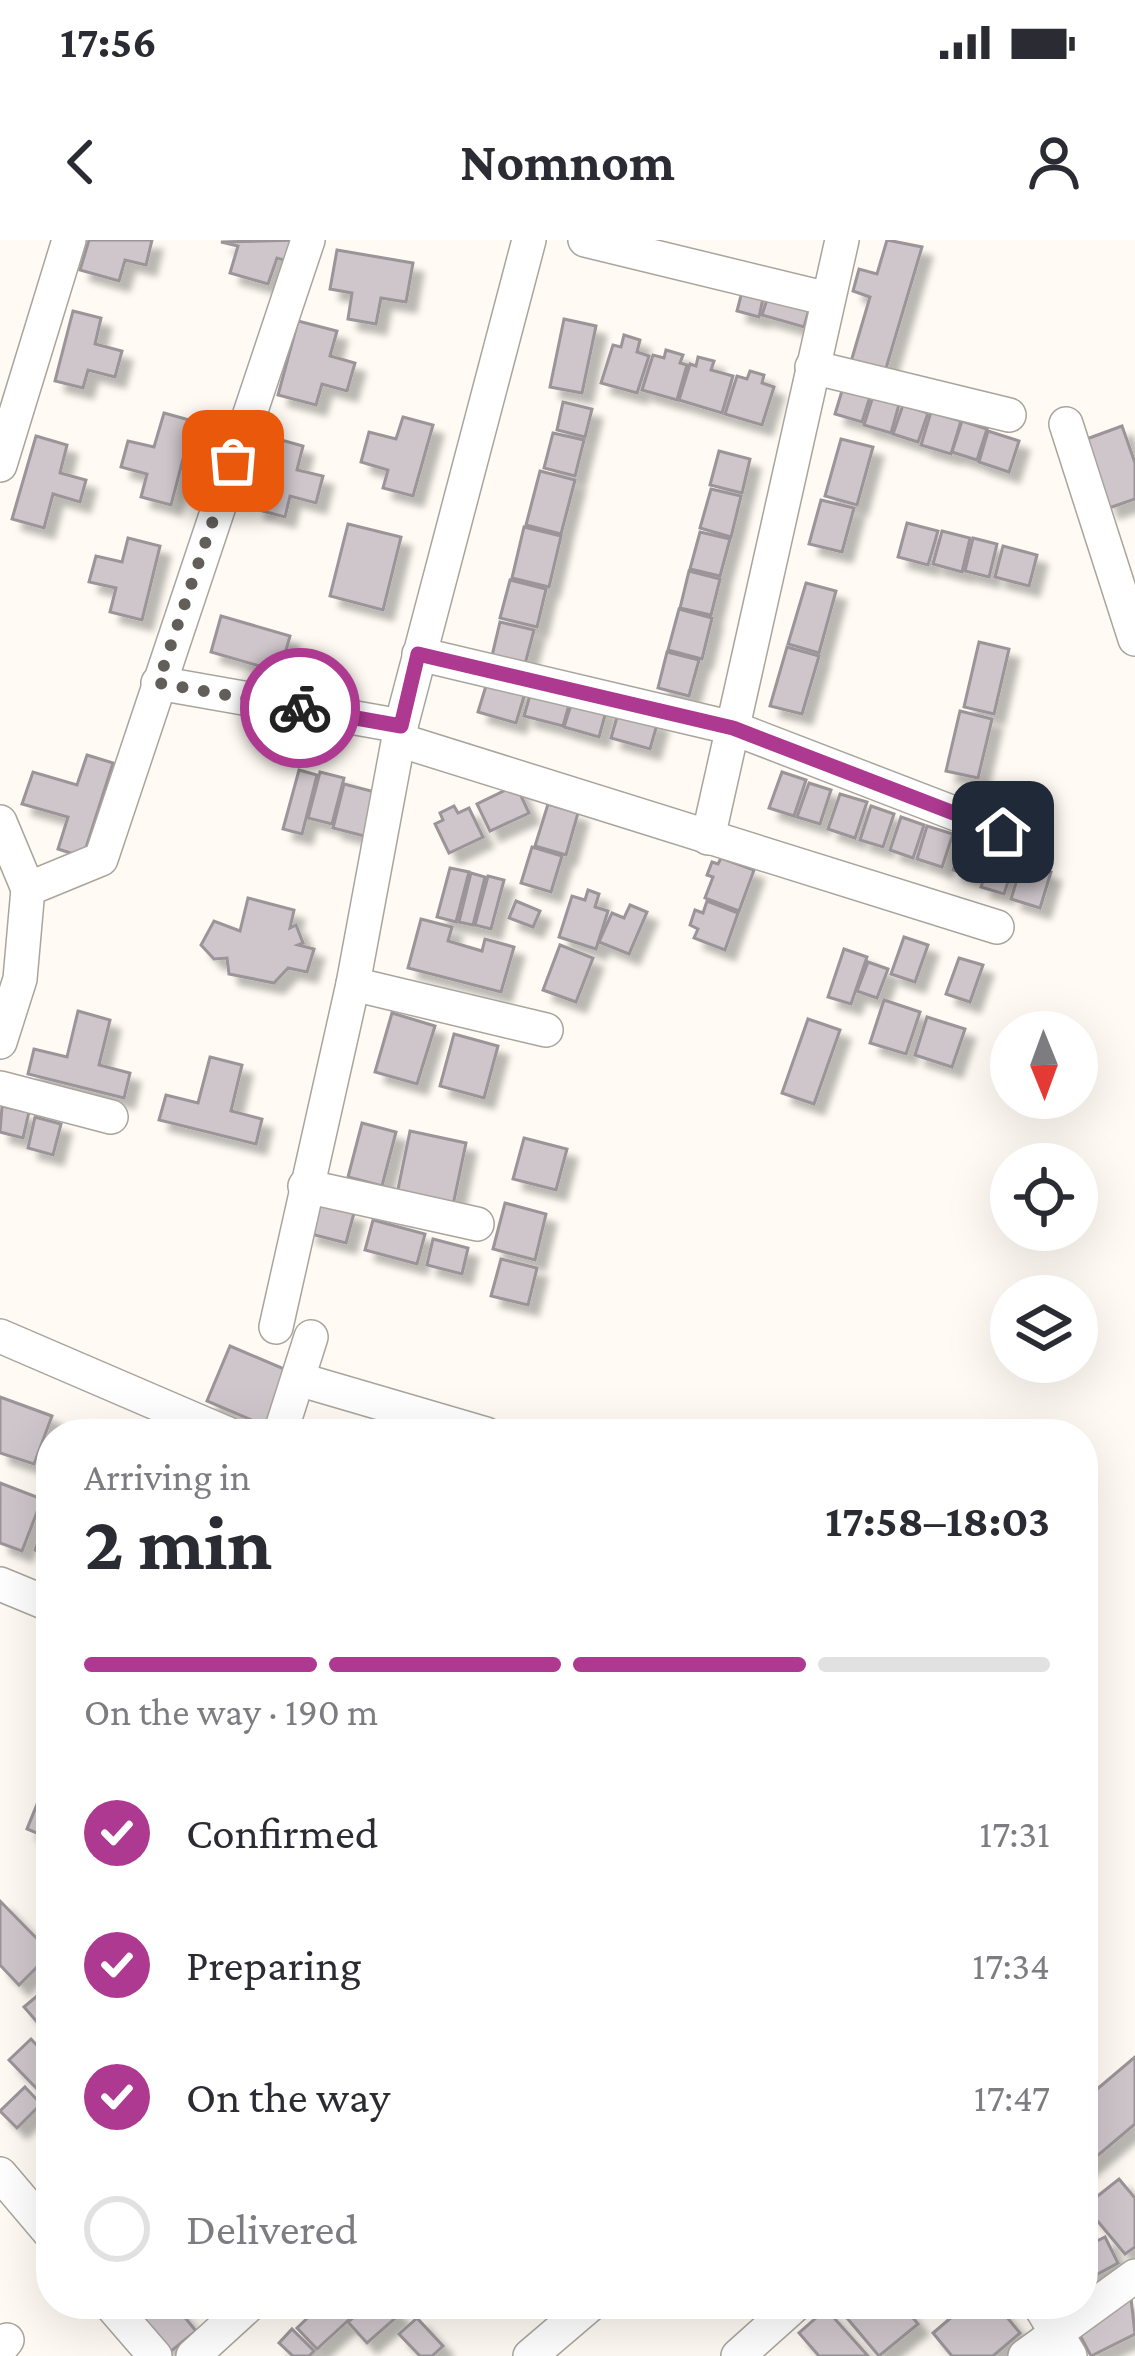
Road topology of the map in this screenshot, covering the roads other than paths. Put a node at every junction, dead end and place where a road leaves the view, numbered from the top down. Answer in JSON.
{"nodes":[{"id":1,"x":69,"y":240,"type":"edge"},
{"id":2,"x":308,"y":240,"type":"edge"},
{"id":3,"x":530,"y":240,"type":"edge"},
{"id":4,"x":585,"y":240,"type":"edge"},
{"id":5,"x":842,"y":240,"type":"edge"},
{"id":6,"x":647,"y":248,"type":"edge"},
{"id":7,"x":828,"y":299,"type":"junction"},
{"id":8,"x":812,"y":367,"type":"junction"},
{"id":9,"x":1009,"y":415,"type":"dead end"},
{"id":10,"x":1066,"y":424,"type":"dead end"},
{"id":11,"x":0,"y":465,"type":"edge"},
{"id":12,"x":1135,"y":639,"type":"edge"},
{"id":13,"x":418,"y":654,"type":"junction"},
{"id":14,"x":158,"y":683,"type":"junction"},
{"id":15,"x":733,"y":728,"type":"junction"},
{"id":16,"x":400,"y":733,"type":"junction"},
{"id":17,"x":0,"y":823,"type":"edge"},
{"id":18,"x":1003,"y":832,"type":"dead end"},
{"id":19,"x":708,"y":838,"type":"junction"},
{"id":20,"x":28,"y":890,"type":"junction"},
{"id":21,"x":997,"y":927,"type":"dead end"},
{"id":22,"x":353,"y":984,"type":"junction"},
{"id":23,"x":546,"y":1030,"type":"dead end"},
{"id":24,"x":0,"y":1042,"type":"edge"},
{"id":25,"x":0,"y":1088,"type":"edge"},
{"id":26,"x":111,"y":1117,"type":"dead end"},
{"id":27,"x":305,"y":1186,"type":"junction"},
{"id":28,"x":477,"y":1224,"type":"dead end"},
{"id":29,"x":276,"y":1327,"type":"dead end"},
{"id":30,"x":311,"y":1337,"type":"dead end"},
{"id":31,"x":2,"y":1344,"type":"edge"},
{"id":32,"x":298,"y":1379,"type":"junction"},
{"id":33,"x":190,"y":1419,"type":"edge"},
{"id":34,"x":285,"y":1419,"type":"edge"},
{"id":35,"x":435,"y":1419,"type":"edge"},
{"id":36,"x":0,"y":1584,"type":"edge"},
{"id":37,"x":36,"y":1598,"type":"edge"},
{"id":38,"x":0,"y":2174,"type":"edge"},
{"id":39,"x":36,"y":2216,"type":"edge"},
{"id":40,"x":1135,"y":2276,"type":"edge"},
{"id":41,"x":1098,"y":2301,"type":"edge"},
{"id":42,"x":123,"y":2319,"type":"edge"},
{"id":43,"x":234,"y":2319,"type":"edge"},
{"id":44,"x":573,"y":2319,"type":"edge"},
{"id":45,"x":779,"y":2319,"type":"edge"},
{"id":46,"x":1055,"y":2330,"type":"edge"},
{"id":47,"x":155,"y":2356,"type":"edge"},
{"id":48,"x":194,"y":2356,"type":"edge"},
{"id":49,"x":530,"y":2356,"type":"edge"},
{"id":50,"x":738,"y":2356,"type":"edge"},
{"id":51,"x":1025,"y":2356,"type":"edge"}],
"edges":[{"from":1,"to":11,"type":"street"},
{"from":2,"to":14,"type":"street"},
{"from":3,"to":13,"type":"street"},
{"from":4,"to":6,"type":"street"},
{"from":5,"to":7,"type":"street"},
{"from":6,"to":7,"type":"street"},
{"from":7,"to":8,"type":"street"},
{"from":8,"to":9,"type":"street"},
{"from":8,"to":15,"type":"street"},
{"from":10,"to":12,"type":"street"},
{"from":13,"to":15,"type":"street"},
{"from":13,"to":16,"type":"street"},
{"from":14,"to":16,"type":"street"},
{"from":14,"to":20,"type":"street"},
{"from":15,"to":18,"type":"street"},
{"from":15,"to":19,"type":"street"},
{"from":16,"to":19,"type":"street"},
{"from":16,"to":22,"type":"street"},
{"from":17,"to":20,"type":"street"},
{"from":19,"to":21,"type":"street"},
{"from":20,"to":24,"type":"street"},
{"from":22,"to":23,"type":"street"},
{"from":22,"to":27,"type":"street"},
{"from":25,"to":26,"type":"street"},
{"from":27,"to":28,"type":"street"},
{"from":27,"to":29,"type":"street"},
{"from":30,"to":32,"type":"street"},
{"from":31,"to":33,"type":"street"},
{"from":32,"to":34,"type":"street"},
{"from":32,"to":35,"type":"street"},
{"from":36,"to":37,"type":"street"},
{"from":38,"to":39,"type":"street"},
{"from":40,"to":41,"type":"street"},
{"from":42,"to":47,"type":"street"},
{"from":43,"to":48,"type":"street"},
{"from":44,"to":49,"type":"street"},
{"from":45,"to":50,"type":"street"},
{"from":46,"to":51,"type":"street"}]}
